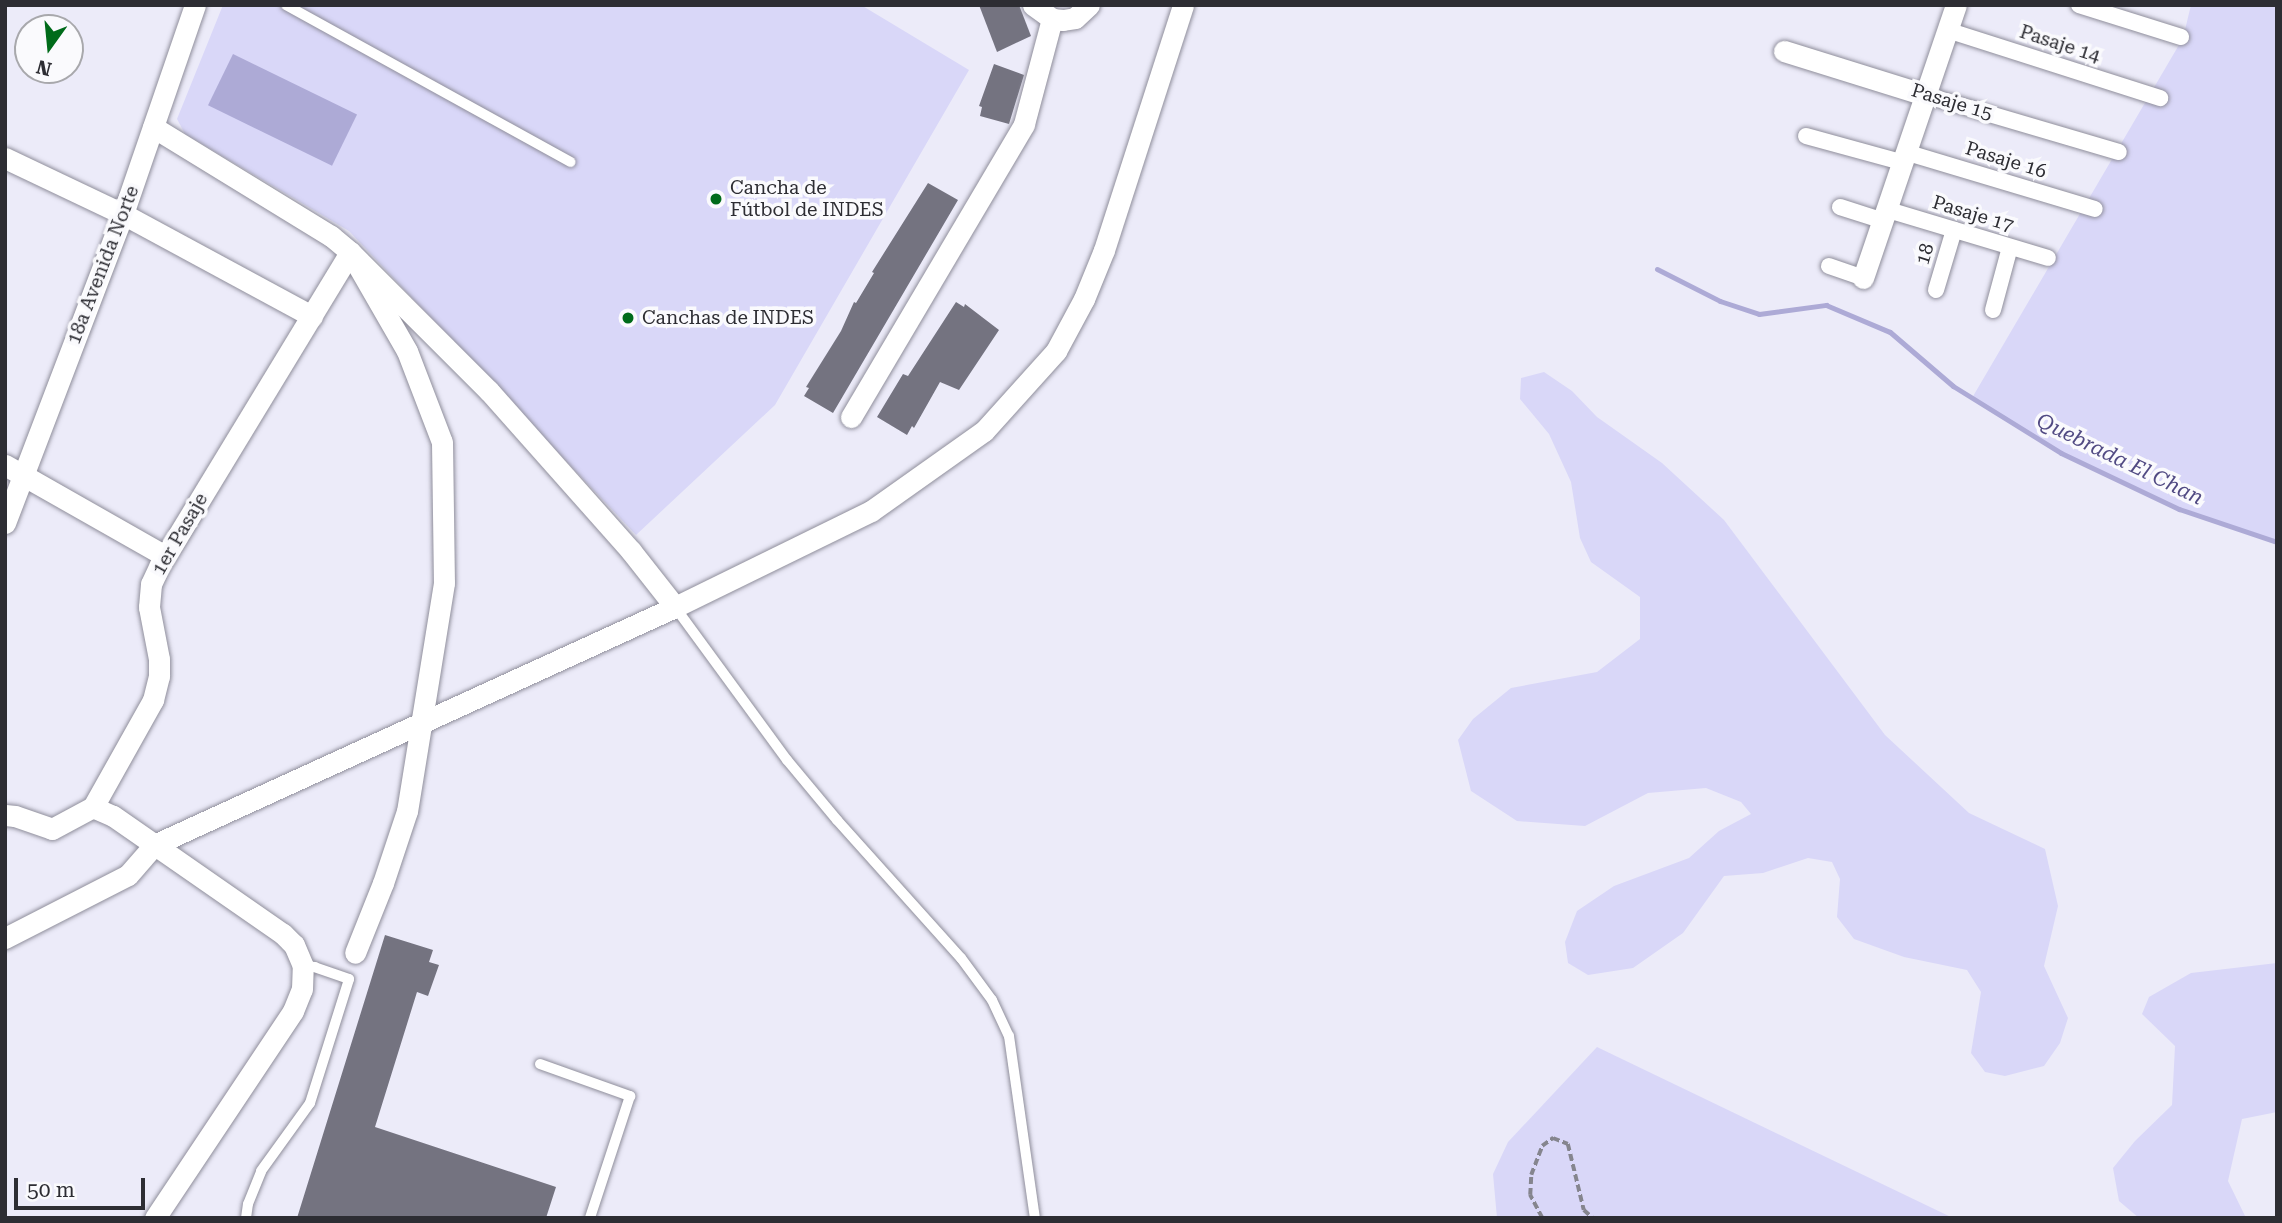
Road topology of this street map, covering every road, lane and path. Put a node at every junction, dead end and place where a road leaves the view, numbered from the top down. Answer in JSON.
{"nodes":[{"id":1,"x":195,"y":5,"type":"edge"},
{"id":2,"x":286,"y":5,"type":"edge"},
{"id":3,"x":1033,"y":5,"type":"edge"},
{"id":4,"x":1089,"y":5,"type":"edge"},
{"id":5,"x":1183,"y":5,"type":"edge"},
{"id":6,"x":1956,"y":5,"type":"edge"},
{"id":7,"x":2080,"y":5,"type":"edge"},
{"id":8,"x":1052,"y":19,"type":"junction"},
{"id":9,"x":1947,"y":30,"type":"junction"},
{"id":10,"x":2181,"y":37,"type":"dead end"},
{"id":11,"x":1784,"y":51,"type":"dead end"},
{"id":12,"x":1925,"y":95,"type":"junction"},
{"id":13,"x":2160,"y":98,"type":"dead end"},
{"id":14,"x":153,"y":127,"type":"junction"},
{"id":15,"x":1805,"y":136,"type":"dead end"},
{"id":16,"x":2119,"y":152,"type":"dead end"},
{"id":17,"x":1903,"y":157,"type":"junction"},
{"id":18,"x":5,"y":158,"type":"edge"},
{"id":19,"x":570,"y":162,"type":"dead end"},
{"id":20,"x":1840,"y":207,"type":"dead end"},
{"id":21,"x":2095,"y":209,"type":"dead end"},
{"id":22,"x":123,"y":214,"type":"junction"},
{"id":23,"x":1883,"y":214,"type":"junction"},
{"id":24,"x":1954,"y":230,"type":"junction"},
{"id":25,"x":2010,"y":247,"type":"junction"},
{"id":26,"x":350,"y":252,"type":"junction"},
{"id":27,"x":2048,"y":258,"type":"dead end"},
{"id":28,"x":1829,"y":265,"type":"dead end"},
{"id":29,"x":1863,"y":278,"type":"joint"},
{"id":30,"x":1936,"y":290,"type":"dead end"},
{"id":31,"x":1993,"y":310,"type":"dead end"},
{"id":32,"x":312,"y":316,"type":"junction"},
{"id":33,"x":852,"y":417,"type":"dead end"},
{"id":34,"x":14,"y":470,"type":"edge"},
{"id":35,"x":5,"y":523,"type":"edge"},
{"id":36,"x":165,"y":556,"type":"junction"},
{"id":37,"x":675,"y":607,"type":"junction"},
{"id":38,"x":422,"y":723,"type":"junction"},
{"id":39,"x":93,"y":807,"type":"junction"},
{"id":40,"x":5,"y":815,"type":"edge"},
{"id":41,"x":154,"y":845,"type":"junction"},
{"id":42,"x":5,"y":937,"type":"edge"},
{"id":43,"x":355,"y":953,"type":"dead end"},
{"id":44,"x":303,"y":966,"type":"junction"},
{"id":45,"x":540,"y":1064,"type":"dead end"},
{"id":46,"x":155,"y":1218,"type":"edge"},
{"id":47,"x":246,"y":1218,"type":"edge"},
{"id":48,"x":590,"y":1218,"type":"edge"},
{"id":49,"x":1035,"y":1218,"type":"edge"},
{"id":50,"x":1542,"y":1218,"type":"edge"},
{"id":51,"x":1593,"y":1218,"type":"edge"}],
"edges":[{"from":1,"to":14,"type":"street","name":"18a Avenida Norte"},
{"from":2,"to":19,"type":"lane"},
{"from":3,"to":8,"type":"street"},
{"from":4,"to":8,"type":"street"},
{"from":5,"to":37,"type":"street"},
{"from":6,"to":9,"type":"street"},
{"from":7,"to":10,"type":"street"},
{"from":8,"to":33,"type":"street"},
{"from":9,"to":12,"type":"street"},
{"from":9,"to":13,"type":"street","name":"Pasaje 14"},
{"from":11,"to":12,"type":"street","name":"Pasaje 15"},
{"from":12,"to":16,"type":"street","name":"Pasaje 15"},
{"from":12,"to":17,"type":"street"},
{"from":14,"to":22,"type":"street","name":"18a Avenida Norte"},
{"from":14,"to":26,"type":"street"},
{"from":15,"to":17,"type":"street","name":"Pasaje 16"},
{"from":17,"to":21,"type":"street","name":"Pasaje 16"},
{"from":17,"to":23,"type":"street"},
{"from":18,"to":22,"type":"street"},
{"from":20,"to":23,"type":"street","name":"Pasaje 17"},
{"from":22,"to":32,"type":"street"},
{"from":22,"to":34,"type":"street","name":"18a Avenida Norte"},
{"from":23,"to":24,"type":"street","name":"Pasaje 17"},
{"from":23,"to":29,"type":"street"},
{"from":24,"to":25,"type":"street","name":"Pasaje 17"},
{"from":24,"to":30,"type":"street","name":"18"},
{"from":25,"to":27,"type":"street","name":"Pasaje 17"},
{"from":25,"to":31,"type":"street"},
{"from":26,"to":32,"type":"street","name":"1er Pasaje"},
{"from":26,"to":37,"type":"street"},
{"from":26,"to":38,"type":"street"},
{"from":28,"to":29,"type":"street"},
{"from":32,"to":36,"type":"street","name":"1er Pasaje"},
{"from":34,"to":35,"type":"street","name":"18a Avenida Norte"},
{"from":34,"to":36,"type":"street"},
{"from":36,"to":39,"type":"street","name":"1er Pasaje"},
{"from":37,"to":38,"type":"street"},
{"from":37,"to":49,"type":"lane"},
{"from":38,"to":41,"type":"street"},
{"from":38,"to":43,"type":"street"},
{"from":39,"to":40,"type":"street"},
{"from":39,"to":41,"type":"street"},
{"from":41,"to":42,"type":"street"},
{"from":41,"to":44,"type":"street"},
{"from":44,"to":46,"type":"street"},
{"from":44,"to":47,"type":"lane"},
{"from":45,"to":48,"type":"lane"},
{"from":50,"to":51,"type":"path"}]}
